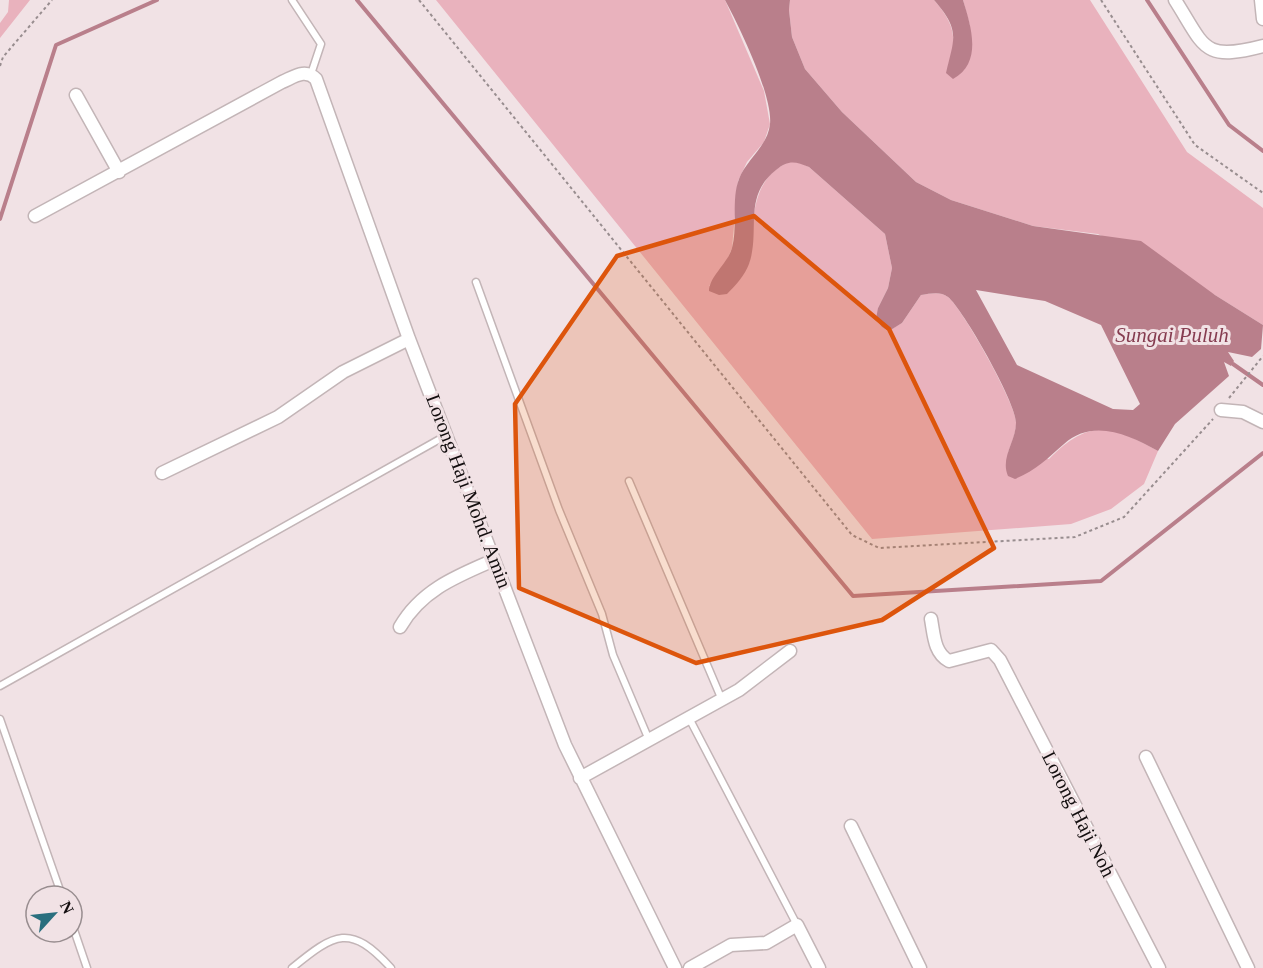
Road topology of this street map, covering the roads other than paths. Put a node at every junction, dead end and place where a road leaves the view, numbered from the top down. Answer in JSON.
{"nodes":[{"id":1,"x":292,"y":0,"type":"edge"},
{"id":2,"x":1175,"y":0,"type":"edge"},
{"id":3,"x":1261,"y":0,"type":"edge"},
{"id":4,"x":1263,"y":19,"type":"edge"},
{"id":5,"x":1263,"y":46,"type":"edge"},
{"id":6,"x":311,"y":74,"type":"junction"},
{"id":7,"x":76,"y":94,"type":"dead end"},
{"id":8,"x":120,"y":172,"type":"junction"},
{"id":9,"x":35,"y":216,"type":"dead end"},
{"id":10,"x":476,"y":282,"type":"dead end"},
{"id":11,"x":409,"y":339,"type":"junction"},
{"id":12,"x":1221,"y":410,"type":"road end"},
{"id":13,"x":1263,"y":422,"type":"edge"},
{"id":14,"x":448,"y":434,"type":"junction"},
{"id":15,"x":162,"y":473,"type":"dead end"},
{"id":16,"x":629,"y":481,"type":"dead end"},
{"id":17,"x":494,"y":560,"type":"junction"},
{"id":18,"x":931,"y":620,"type":"dead end"},
{"id":19,"x":400,"y":627,"type":"dead end"},
{"id":20,"x":790,"y":651,"type":"dead end"},
{"id":21,"x":0,"y":686,"type":"edge"},
{"id":22,"x":722,"y":700,"type":"junction"},
{"id":23,"x":689,"y":718,"type":"junction"},
{"id":24,"x":0,"y":719,"type":"edge"},
{"id":25,"x":649,"y":740,"type":"junction"},
{"id":26,"x":1146,"y":757,"type":"dead end"},
{"id":27,"x":580,"y":778,"type":"junction"},
{"id":28,"x":851,"y":826,"type":"dead end"},
{"id":29,"x":58,"y":884,"type":"edge"},
{"id":30,"x":797,"y":925,"type":"junction"},
{"id":31,"x":79,"y":944,"type":"edge"},
{"id":32,"x":87,"y":968,"type":"edge"},
{"id":33,"x":292,"y":968,"type":"edge"},
{"id":34,"x":391,"y":968,"type":"edge"},
{"id":35,"x":675,"y":968,"type":"edge"},
{"id":36,"x":690,"y":968,"type":"edge"},
{"id":37,"x":819,"y":968,"type":"edge"},
{"id":38,"x":920,"y":968,"type":"edge"},
{"id":39,"x":1159,"y":968,"type":"edge"},
{"id":40,"x":1248,"y":968,"type":"edge"}],
"edges":[{"from":1,"to":6,"type":"lane"},
{"from":2,"to":5,"type":"street"},
{"from":3,"to":4,"type":"street"},
{"from":6,"to":8,"type":"street"},
{"from":6,"to":11,"type":"street","name":"Lorong Haji Mohd. Amin"},
{"from":7,"to":8,"type":"street"},
{"from":8,"to":9,"type":"street"},
{"from":10,"to":25,"type":"lane"},
{"from":11,"to":14,"type":"street","name":"Lorong Haji Mohd. Amin"},
{"from":11,"to":15,"type":"street"},
{"from":12,"to":13,"type":"street"},
{"from":14,"to":17,"type":"street","name":"Lorong Haji Mohd. Amin"},
{"from":14,"to":21,"type":"lane"},
{"from":16,"to":22,"type":"lane"},
{"from":17,"to":19,"type":"street"},
{"from":17,"to":27,"type":"street","name":"Lorong Haji Mohd. Amin"},
{"from":18,"to":39,"type":"street","name":"Lorong Haji Noh"},
{"from":20,"to":22,"type":"street"},
{"from":22,"to":23,"type":"street"},
{"from":23,"to":25,"type":"street"},
{"from":23,"to":30,"type":"lane"},
{"from":24,"to":29,"type":"lane"},
{"from":25,"to":27,"type":"street"},
{"from":26,"to":40,"type":"street"},
{"from":27,"to":35,"type":"street","name":"Lorong Haji Mohd. Amin"},
{"from":28,"to":38,"type":"street"},
{"from":30,"to":36,"type":"street"},
{"from":30,"to":37,"type":"street"},
{"from":31,"to":32,"type":"lane"},
{"from":33,"to":34,"type":"lane"}]}
